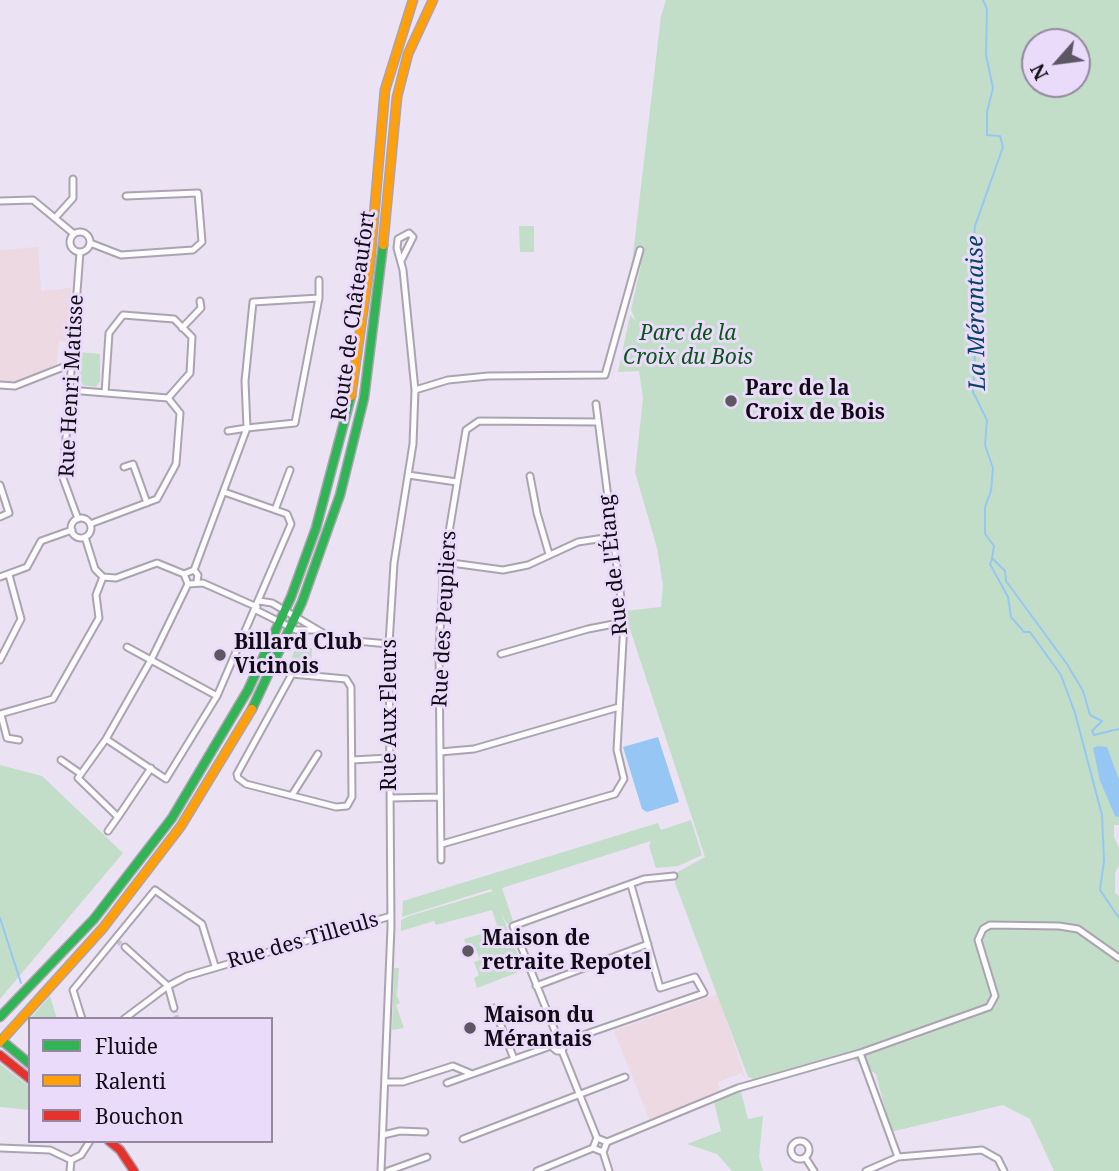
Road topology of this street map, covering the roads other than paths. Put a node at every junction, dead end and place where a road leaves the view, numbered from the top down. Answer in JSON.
{"nodes":[{"id":1,"x":413,"y":0,"type":"edge"},
{"id":2,"x":433,"y":0,"type":"edge"},
{"id":3,"x":74,"y":179,"type":"dead end"},
{"id":4,"x":126,"y":196,"type":"dead end"},
{"id":5,"x":0,"y":201,"type":"edge"},
{"id":6,"x":55,"y":218,"type":"junction"},
{"id":7,"x":74,"y":234,"type":"junction"},
{"id":8,"x":90,"y":243,"type":"junction"},
{"id":9,"x":640,"y":250,"type":"dead end"},
{"id":10,"x":80,"y":252,"type":"junction"},
{"id":11,"x":401,"y":261,"type":"junction"},
{"id":12,"x":319,"y":280,"type":"dead end"},
{"id":13,"x":319,"y":298,"type":"junction"},
{"id":14,"x":200,"y":302,"type":"dead end"},
{"id":15,"x":182,"y":328,"type":"junction"},
{"id":16,"x":71,"y":364,"type":"junction"},
{"id":17,"x":0,"y":385,"type":"edge"},
{"id":18,"x":69,"y":390,"type":"junction"},
{"id":19,"x":415,"y":390,"type":"junction"},
{"id":20,"x":104,"y":393,"type":"junction"},
{"id":21,"x":168,"y":398,"type":"junction"},
{"id":22,"x":596,"y":404,"type":"dead end"},
{"id":23,"x":598,"y":422,"type":"junction"},
{"id":24,"x":247,"y":428,"type":"junction"},
{"id":25,"x":228,"y":431,"type":"dead end"},
{"id":26,"x":124,"y":467,"type":"dead end"},
{"id":27,"x":290,"y":470,"type":"dead end"},
{"id":28,"x":408,"y":475,"type":"junction"},
{"id":29,"x":530,"y":477,"type":"dead end"},
{"id":30,"x":457,"y":482,"type":"junction"},
{"id":31,"x":0,"y":485,"type":"edge"},
{"id":32,"x":224,"y":492,"type":"junction"},
{"id":33,"x":147,"y":503,"type":"junction"},
{"id":34,"x":275,"y":510,"type":"junction"},
{"id":35,"x":0,"y":517,"type":"edge"},
{"id":36,"x":78,"y":519,"type":"junction"},
{"id":37,"x":90,"y":524,"type":"junction"},
{"id":38,"x":72,"y":530,"type":"junction"},
{"id":39,"x":85,"y":537,"type":"junction"},
{"id":40,"x":611,"y":537,"type":"junction"},
{"id":41,"x":550,"y":554,"type":"junction"},
{"id":42,"x":444,"y":562,"type":"junction"},
{"id":43,"x":194,"y":570,"type":"junction"},
{"id":44,"x":184,"y":574,"type":"junction"},
{"id":45,"x":9,"y":575,"type":"junction"},
{"id":46,"x":0,"y":577,"type":"edge"},
{"id":47,"x":103,"y":577,"type":"junction"},
{"id":48,"x":197,"y":581,"type":"junction"},
{"id":49,"x":188,"y":584,"type":"junction"},
{"id":50,"x":257,"y":606,"type":"junction"},
{"id":51,"x":290,"y":614,"type":"junction"},
{"id":52,"x":624,"y":622,"type":"junction"},
{"id":53,"x":279,"y":623,"type":"junction"},
{"id":54,"x":291,"y":628,"type":"junction"},
{"id":55,"x":314,"y":630,"type":"junction"},
{"id":56,"x":389,"y":644,"type":"junction"},
{"id":57,"x":127,"y":647,"type":"dead end"},
{"id":58,"x":2,"y":651,"type":"edge"},
{"id":59,"x":501,"y":654,"type":"dead end"},
{"id":60,"x":0,"y":660,"type":"edge"},
{"id":61,"x":151,"y":660,"type":"junction"},
{"id":62,"x":217,"y":695,"type":"junction"},
{"id":63,"x":619,"y":707,"type":"junction"},
{"id":64,"x":1,"y":715,"type":"edge"},
{"id":65,"x":19,"y":740,"type":"dead end"},
{"id":66,"x":106,"y":740,"type":"junction"},
{"id":67,"x":440,"y":752,"type":"junction"},
{"id":68,"x":318,"y":754,"type":"dead end"},
{"id":69,"x":389,"y":758,"type":"junction"},
{"id":70,"x":61,"y":760,"type":"dead end"},
{"id":71,"x":352,"y":760,"type":"junction"},
{"id":72,"x":151,"y":768,"type":"junction"},
{"id":73,"x":81,"y":774,"type":"junction"},
{"id":74,"x":292,"y":795,"type":"junction"},
{"id":75,"x":390,"y":797,"type":"junction"},
{"id":76,"x":440,"y":797,"type":"junction"},
{"id":77,"x":118,"y":817,"type":"junction"},
{"id":78,"x":107,"y":831,"type":"dead end"},
{"id":79,"x":442,"y":844,"type":"junction"},
{"id":80,"x":441,"y":860,"type":"dead end"},
{"id":81,"x":674,"y":876,"type":"dead end"},
{"id":82,"x":631,"y":884,"type":"junction"},
{"id":83,"x":391,"y":916,"type":"junction"},
{"id":84,"x":648,"y":944,"type":"junction"},
{"id":85,"x":125,"y":947,"type":"tunnel mouth"},
{"id":86,"x":1119,"y":958,"type":"edge"},
{"id":87,"x":215,"y":966,"type":"junction"},
{"id":88,"x":169,"y":986,"type":"junction"},
{"id":89,"x":536,"y":986,"type":"junction"},
{"id":90,"x":174,"y":1008,"type":"tunnel mouth"},
{"id":91,"x":494,"y":1008,"type":"dead end"},
{"id":92,"x":0,"y":1017,"type":"edge"},
{"id":93,"x":81,"y":1017,"type":"edge"},
{"id":94,"x":127,"y":1017,"type":"edge"},
{"id":95,"x":556,"y":1036,"type":"junction"},
{"id":96,"x":1,"y":1041,"type":"edge"},
{"id":97,"x":566,"y":1041,"type":"junction"},
{"id":98,"x":551,"y":1046,"type":"junction"},
{"id":99,"x":562,"y":1051,"type":"junction"},
{"id":100,"x":857,"y":1054,"type":"junction"},
{"id":101,"x":0,"y":1055,"type":"edge"},
{"id":102,"x":513,"y":1059,"type":"junction"},
{"id":103,"x":28,"y":1062,"type":"edge"},
{"id":104,"x":473,"y":1074,"type":"junction"},
{"id":105,"x":28,"y":1077,"type":"edge"},
{"id":106,"x":625,"y":1077,"type":"dead end"},
{"id":107,"x":385,"y":1082,"type":"junction"},
{"id":108,"x":447,"y":1083,"type":"dead end"},
{"id":109,"x":580,"y":1094,"type":"junction"},
{"id":110,"x":425,"y":1132,"type":"dead end"},
{"id":111,"x":383,"y":1135,"type":"junction"},
{"id":112,"x":597,"y":1138,"type":"junction"},
{"id":113,"x":463,"y":1139,"type":"dead end"},
{"id":114,"x":607,"y":1142,"type":"junction"},
{"id":115,"x":89,"y":1143,"type":"edge"},
{"id":116,"x":111,"y":1143,"type":"edge"},
{"id":117,"x":0,"y":1148,"type":"edge"},
{"id":118,"x":593,"y":1148,"type":"junction"},
{"id":119,"x":603,"y":1152,"type":"junction"},
{"id":120,"x":427,"y":1157,"type":"dead end"},
{"id":121,"x":805,"y":1157,"type":"dead end"},
{"id":122,"x":898,"y":1157,"type":"junction"},
{"id":123,"x":71,"y":1160,"type":"junction"},
{"id":124,"x":70,"y":1171,"type":"edge"},
{"id":125,"x":134,"y":1171,"type":"edge"},
{"id":126,"x":382,"y":1171,"type":"edge"},
{"id":127,"x":388,"y":1171,"type":"edge"},
{"id":128,"x":537,"y":1171,"type":"edge"},
{"id":129,"x":609,"y":1171,"type":"edge"},
{"id":130,"x":814,"y":1171,"type":"edge"},
{"id":131,"x":866,"y":1171,"type":"edge"},
{"id":132,"x":1004,"y":1171,"type":"edge"}],
"edges":[{"from":1,"to":51,"type":"main road","name":"Route de Châteaufort"},
{"from":2,"to":51,"type":"main road","name":"Route de Châteaufort"},
{"from":3,"to":6,"type":"street"},
{"from":4,"to":8,"type":"street"},
{"from":5,"to":6,"type":"street"},
{"from":6,"to":7,"type":"street"},
{"from":7,"to":8,"type":"street"},
{"from":7,"to":10,"type":"street"},
{"from":8,"to":10,"type":"street"},
{"from":9,"to":19,"type":"street"},
{"from":10,"to":16,"type":"street","name":"Rue Henri Matisse"},
{"from":11,"to":11,"type":"street"},
{"from":11,"to":19,"type":"street","name":"Rue Aux Fleurs"},
{"from":12,"to":13,"type":"street"},
{"from":13,"to":24,"type":"street"},
{"from":13,"to":24,"type":"street"},
{"from":14,"to":15,"type":"street"},
{"from":15,"to":20,"type":"street"},
{"from":15,"to":21,"type":"street"},
{"from":16,"to":17,"type":"street"},
{"from":16,"to":18,"type":"street","name":"Rue Henri Matisse"},
{"from":18,"to":20,"type":"street"},
{"from":18,"to":36,"type":"street","name":"Rue Henri Matisse"},
{"from":19,"to":28,"type":"street","name":"Rue Aux Fleurs"},
{"from":20,"to":21,"type":"street"},
{"from":21,"to":33,"type":"street"},
{"from":22,"to":23,"type":"street","name":"Rue de l'Étang"},
{"from":23,"to":30,"type":"street","name":"Rue des Peupliers"},
{"from":23,"to":40,"type":"street","name":"Rue de l'Étang"},
{"from":24,"to":25,"type":"street"},
{"from":24,"to":32,"type":"street"},
{"from":26,"to":33,"type":"street"},
{"from":27,"to":34,"type":"street"},
{"from":28,"to":30,"type":"street"},
{"from":28,"to":56,"type":"street","name":"Rue Aux Fleurs"},
{"from":29,"to":41,"type":"street"},
{"from":30,"to":42,"type":"street","name":"Rue des Peupliers"},
{"from":31,"to":35,"type":"street"},
{"from":32,"to":34,"type":"street"},
{"from":32,"to":43,"type":"street"},
{"from":33,"to":37,"type":"street"},
{"from":34,"to":50,"type":"street"},
{"from":36,"to":37,"type":"street"},
{"from":36,"to":38,"type":"street"},
{"from":37,"to":39,"type":"street"},
{"from":38,"to":39,"type":"street"},
{"from":38,"to":45,"type":"street"},
{"from":39,"to":47,"type":"street"},
{"from":40,"to":41,"type":"street"},
{"from":40,"to":52,"type":"street","name":"Rue de l'Étang"},
{"from":41,"to":42,"type":"street"},
{"from":42,"to":67,"type":"street","name":"Rue des Peupliers"},
{"from":43,"to":44,"type":"street"},
{"from":43,"to":48,"type":"street"},
{"from":44,"to":47,"type":"street"},
{"from":44,"to":49,"type":"street"},
{"from":45,"to":46,"type":"street"},
{"from":45,"to":58,"type":"street"},
{"from":47,"to":64,"type":"street"},
{"from":48,"to":49,"type":"street"},
{"from":48,"to":50,"type":"street"},
{"from":49,"to":61,"type":"street"},
{"from":50,"to":51,"type":"street"},
{"from":50,"to":53,"type":"street"},
{"from":50,"to":62,"type":"street"},
{"from":51,"to":53,"type":"main road","name":"Route de Châteaufort"},
{"from":51,"to":54,"type":"main road","name":"Route de Châteaufort"},
{"from":51,"to":55,"type":"street"},
{"from":52,"to":59,"type":"street"},
{"from":52,"to":63,"type":"street","name":"Rue de l'Étang"},
{"from":53,"to":54,"type":"street"},
{"from":53,"to":92,"type":"main road","name":"Route de Châteaufort"},
{"from":54,"to":55,"type":"street"},
{"from":54,"to":96,"type":"main road","name":"Route de Châteaufort"},
{"from":55,"to":56,"type":"street"},
{"from":56,"to":69,"type":"street","name":"Rue Aux Fleurs"},
{"from":57,"to":61,"type":"street"},
{"from":58,"to":60,"type":"street"},
{"from":61,"to":62,"type":"street"},
{"from":61,"to":66,"type":"street"},
{"from":62,"to":72,"type":"street"},
{"from":63,"to":67,"type":"street"},
{"from":63,"to":79,"type":"street","name":"Rue de l'Étang"},
{"from":64,"to":65,"type":"street"},
{"from":66,"to":72,"type":"street"},
{"from":66,"to":73,"type":"street"},
{"from":67,"to":76,"type":"street","name":"Rue des Peupliers"},
{"from":68,"to":74,"type":"street"},
{"from":69,"to":71,"type":"street"},
{"from":69,"to":75,"type":"street","name":"Rue Aux Fleurs"},
{"from":70,"to":73,"type":"street"},
{"from":71,"to":74,"type":"street"},
{"from":71,"to":74,"type":"street"},
{"from":72,"to":77,"type":"street"},
{"from":73,"to":77,"type":"street"},
{"from":75,"to":76,"type":"street"},
{"from":75,"to":83,"type":"street","name":"Rue Aux Fleurs"},
{"from":76,"to":79,"type":"street","name":"Rue des Peupliers"},
{"from":77,"to":78,"type":"street"},
{"from":79,"to":80,"type":"street","name":"Rue des Peupliers"},
{"from":81,"to":82,"type":"street"},
{"from":82,"to":84,"type":"street"},
{"from":82,"to":89,"type":"street"},
{"from":83,"to":87,"type":"street","name":"Rue des Tilleuls"},
{"from":83,"to":107,"type":"street","name":"Rue Aux Fleurs"},
{"from":84,"to":89,"type":"street"},
{"from":84,"to":97,"type":"street"},
{"from":85,"to":88,"type":"street"},
{"from":86,"to":100,"type":"street"},
{"from":87,"to":88,"type":"street","name":"Rue des Tilleuls"},
{"from":87,"to":93,"type":"street","name":"Rue des Tilleuls"},
{"from":88,"to":90,"type":"street"},
{"from":88,"to":94,"type":"street","name":"Rue des Tilleuls"},
{"from":89,"to":95,"type":"street"},
{"from":91,"to":102,"type":"street"},
{"from":95,"to":97,"type":"street"},
{"from":95,"to":98,"type":"street"},
{"from":96,"to":103,"type":"main road"},
{"from":97,"to":99,"type":"street"},
{"from":98,"to":99,"type":"street"},
{"from":98,"to":102,"type":"street"},
{"from":99,"to":109,"type":"street"},
{"from":100,"to":114,"type":"street"},
{"from":100,"to":122,"type":"street"},
{"from":101,"to":105,"type":"main road"},
{"from":102,"to":104,"type":"street"},
{"from":104,"to":107,"type":"street"},
{"from":104,"to":108,"type":"street"},
{"from":106,"to":109,"type":"street"},
{"from":107,"to":111,"type":"street","name":"Rue Aux Fleurs"},
{"from":109,"to":112,"type":"street"},
{"from":109,"to":113,"type":"street"},
{"from":110,"to":111,"type":"street"},
{"from":111,"to":126,"type":"street","name":"Rue Aux Fleurs"},
{"from":112,"to":114,"type":"street"},
{"from":112,"to":118,"type":"street"},
{"from":114,"to":119,"type":"street"},
{"from":115,"to":123,"type":"street"},
{"from":116,"to":125,"type":"main road"},
{"from":117,"to":123,"type":"street"},
{"from":118,"to":119,"type":"street"},
{"from":118,"to":128,"type":"street"},
{"from":119,"to":129,"type":"street"},
{"from":120,"to":127,"type":"street"},
{"from":121,"to":130,"type":"street"},
{"from":122,"to":131,"type":"street"},
{"from":122,"to":132,"type":"street"},
{"from":123,"to":124,"type":"street"}]}
